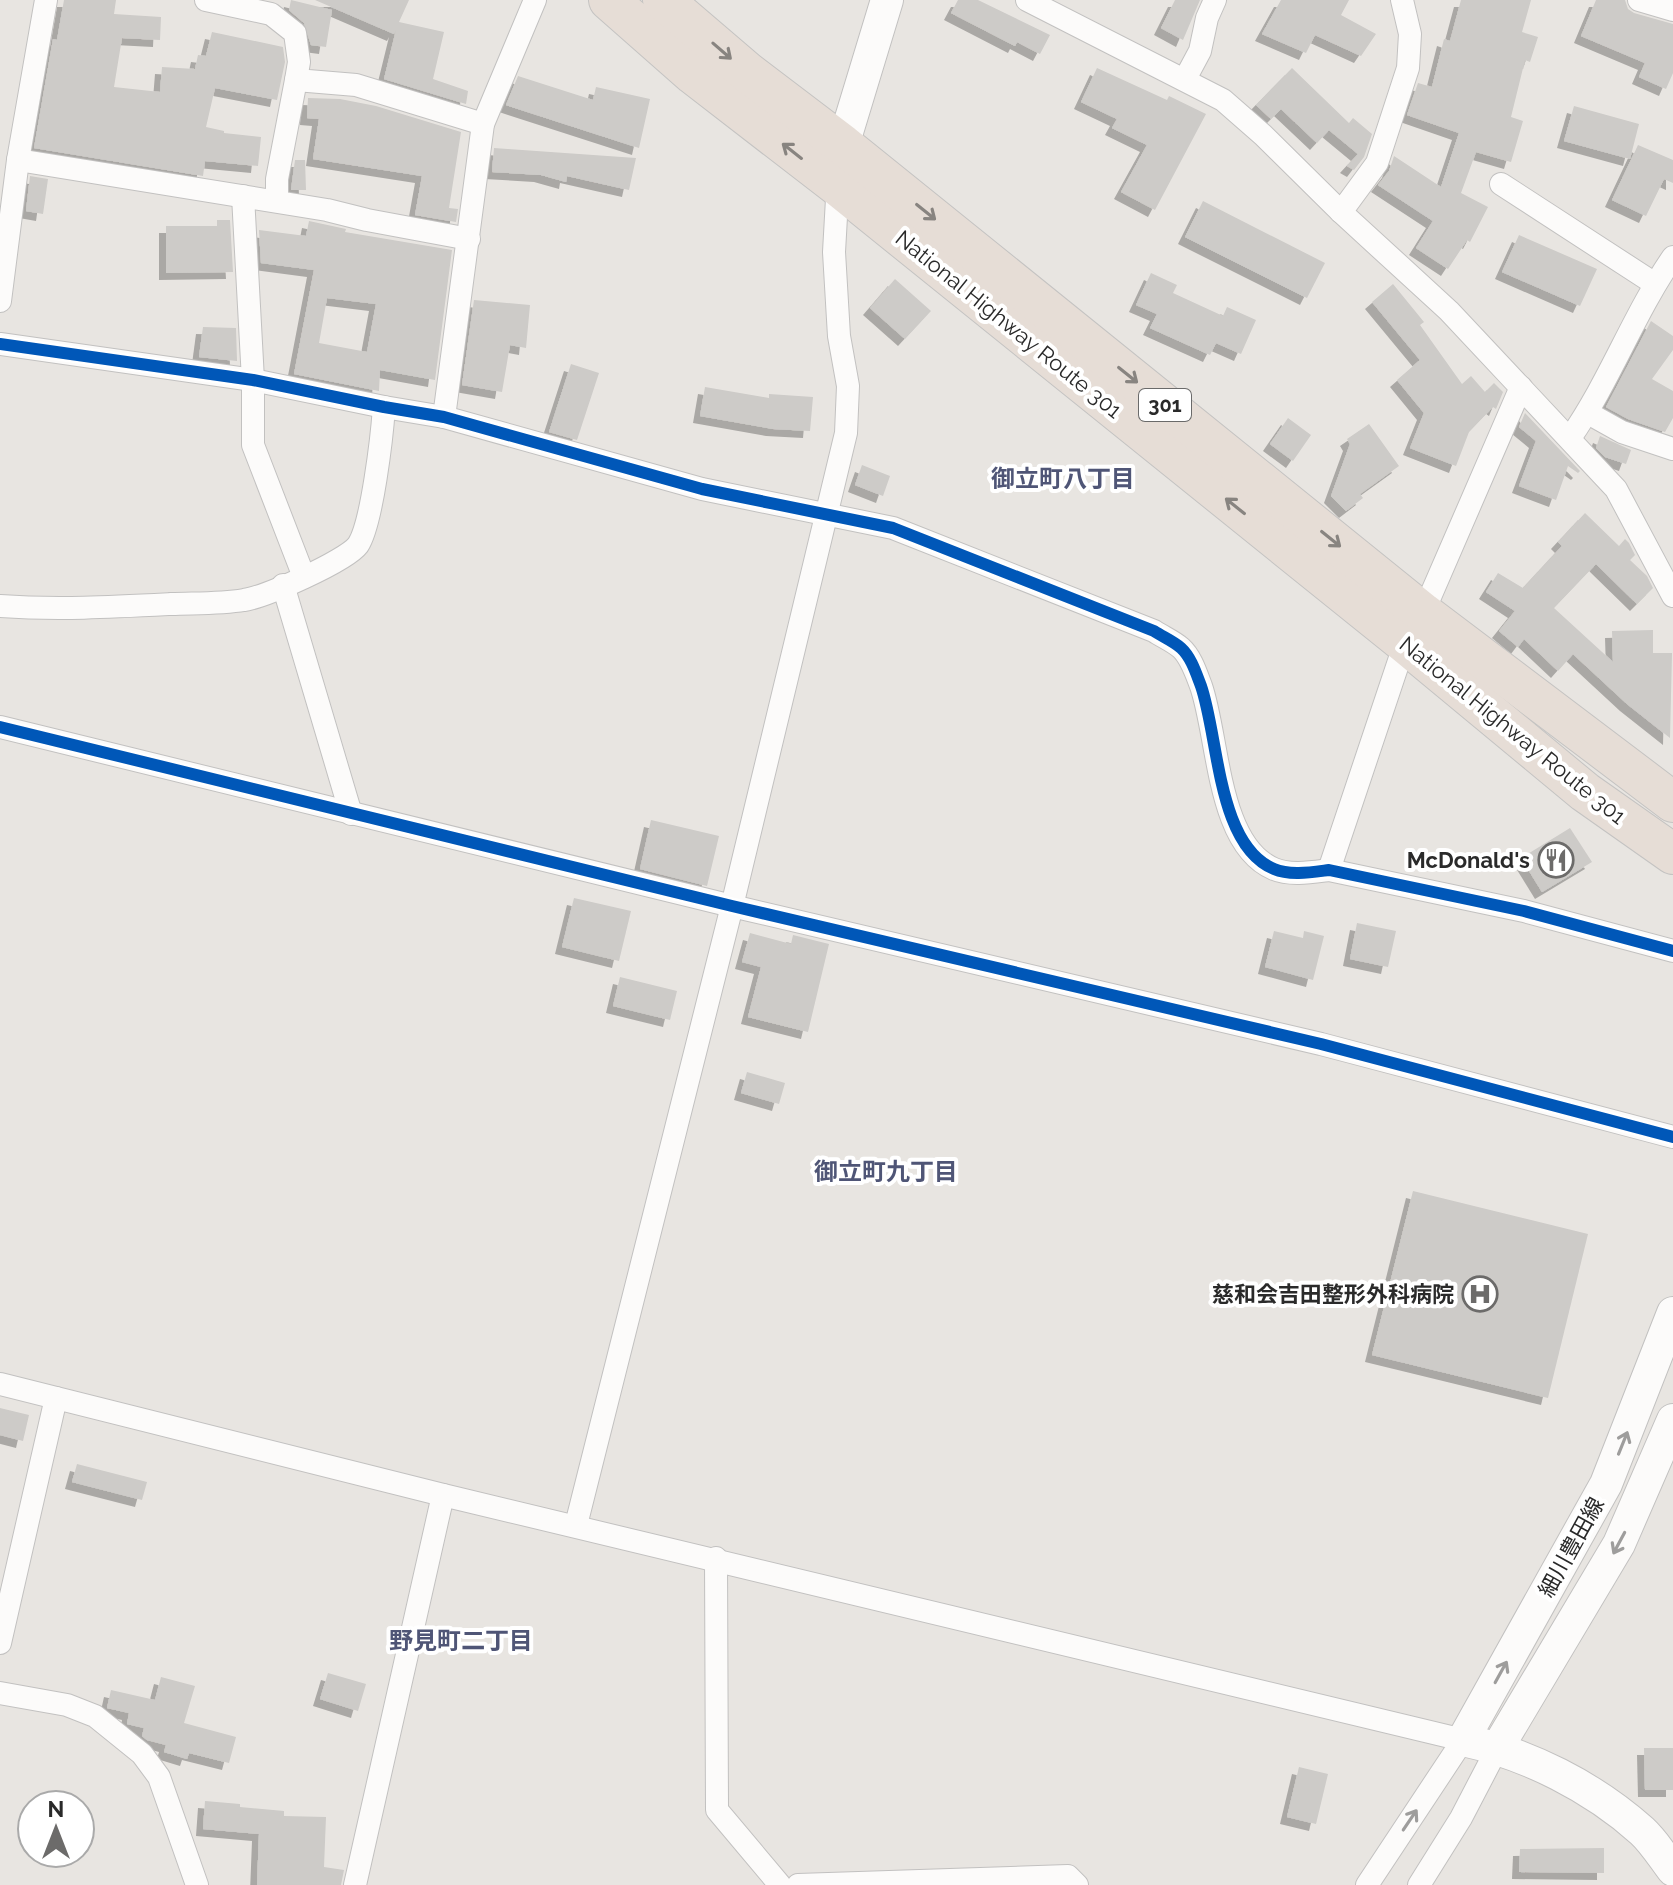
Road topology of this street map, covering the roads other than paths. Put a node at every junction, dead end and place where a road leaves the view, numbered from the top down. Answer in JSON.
{"nodes":[{"id":1,"x":46,"y":0,"type":"edge"},
{"id":2,"x":206,"y":0,"type":"edge"},
{"id":3,"x":535,"y":0,"type":"edge"},
{"id":4,"x":609,"y":0,"type":"edge"},
{"id":5,"x":663,"y":0,"type":"edge"},
{"id":6,"x":887,"y":0,"type":"edge"},
{"id":7,"x":1027,"y":0,"type":"edge"},
{"id":8,"x":1215,"y":0,"type":"edge"},
{"id":9,"x":1402,"y":0,"type":"edge"},
{"id":10,"x":1639,"y":0,"type":"edge"},
{"id":11,"x":274,"y":7,"type":"edge"},
{"id":12,"x":1673,"y":10,"type":"edge"},
{"id":13,"x":1185,"y":79,"type":"junction"},
{"id":14,"x":296,"y":80,"type":"junction"},
{"id":15,"x":483,"y":124,"type":"junction"},
{"id":16,"x":843,"y":145,"type":"junction"},
{"id":17,"x":18,"y":160,"type":"junction"},
{"id":18,"x":1501,"y":184,"type":"dead end"},
{"id":19,"x":838,"y":186,"type":"junction"},
{"id":20,"x":243,"y":196,"type":"junction"},
{"id":21,"x":277,"y":201,"type":"junction"},
{"id":22,"x":1341,"y":212,"type":"junction"},
{"id":23,"x":469,"y":239,"type":"junction"},
{"id":24,"x":1673,"y":257,"type":"edge"},
{"id":25,"x":1655,"y":284,"type":"junction"},
{"id":26,"x":0,"y":301,"type":"edge"},
{"id":27,"x":0,"y":344,"type":"edge"},
{"id":28,"x":253,"y":380,"type":"junction"},
{"id":29,"x":1521,"y":387,"type":"junction"},
{"id":30,"x":384,"y":407,"type":"junction"},
{"id":31,"x":1588,"y":413,"type":"junction"},
{"id":32,"x":444,"y":417,"type":"junction"},
{"id":33,"x":1570,"y":438,"type":"junction"},
{"id":34,"x":1673,"y":449,"type":"edge"},
{"id":35,"x":826,"y":514,"type":"junction"},
{"id":36,"x":294,"y":581,"type":"junction"},
{"id":37,"x":1673,"y":596,"type":"edge"},
{"id":38,"x":0,"y":606,"type":"edge"},
{"id":39,"x":1414,"y":628,"type":"junction"},
{"id":40,"x":0,"y":727,"type":"edge"},
{"id":41,"x":1673,"y":802,"type":"edge"},
{"id":42,"x":351,"y":814,"type":"junction"},
{"id":43,"x":1673,"y":854,"type":"edge"},
{"id":44,"x":1329,"y":870,"type":"junction"},
{"id":45,"x":732,"y":906,"type":"junction"},
{"id":46,"x":1673,"y":951,"type":"edge"},
{"id":47,"x":1673,"y":1137,"type":"edge"},
{"id":48,"x":1673,"y":1313,"type":"edge"},
{"id":49,"x":0,"y":1384,"type":"edge"},
{"id":50,"x":56,"y":1398,"type":"junction"},
{"id":51,"x":1673,"y":1420,"type":"edge"},
{"id":52,"x":443,"y":1495,"type":"junction"},
{"id":53,"x":576,"y":1525,"type":"junction"},
{"id":54,"x":716,"y":1558,"type":"junction"},
{"id":55,"x":0,"y":1643,"type":"edge"},
{"id":56,"x":0,"y":1693,"type":"edge"},
{"id":57,"x":1463,"y":1740,"type":"junction"},
{"id":58,"x":1498,"y":1747,"type":"junction"},
{"id":59,"x":1673,"y":1870,"type":"edge"},
{"id":60,"x":197,"y":1885,"type":"edge"},
{"id":61,"x":355,"y":1885,"type":"edge"},
{"id":62,"x":780,"y":1885,"type":"edge"},
{"id":63,"x":798,"y":1885,"type":"edge"},
{"id":64,"x":1077,"y":1885,"type":"edge"},
{"id":65,"x":1367,"y":1885,"type":"edge"},
{"id":66,"x":1419,"y":1885,"type":"edge"}],
"edges":[{"from":1,"to":17,"type":"street"},
{"from":2,"to":11,"type":"street"},
{"from":3,"to":15,"type":"street"},
{"from":19,"to":4,"type":"highway","name":"National Highway Route 301","number":"301","one_way":true},
{"from":5,"to":16,"type":"highway","name":"National Highway Route 301","number":"301","one_way":true},
{"from":6,"to":16,"type":"main road"},
{"from":7,"to":13,"type":"street"},
{"from":8,"to":13,"type":"street"},
{"from":9,"to":22,"type":"street"},
{"from":10,"to":12,"type":"street"},
{"from":11,"to":14,"type":"street"},
{"from":13,"to":22,"type":"street"},
{"from":14,"to":15,"type":"street"},
{"from":14,"to":21,"type":"street"},
{"from":15,"to":23,"type":"street"},
{"from":16,"to":19,"type":"street"},
{"from":16,"to":39,"type":"highway","name":"National Highway Route 301","number":"301","one_way":true},
{"from":17,"to":20,"type":"street"},
{"from":17,"to":26,"type":"street"},
{"from":18,"to":25,"type":"street"},
{"from":19,"to":35,"type":"street"},
{"from":39,"to":19,"type":"highway","name":"National Highway Route 301","number":"301","one_way":true},
{"from":20,"to":21,"type":"street"},
{"from":20,"to":28,"type":"street"},
{"from":21,"to":23,"type":"street"},
{"from":22,"to":29,"type":"street"},
{"from":23,"to":32,"type":"street"},
{"from":24,"to":25,"type":"street"},
{"from":25,"to":31,"type":"street"},
{"from":27,"to":28,"type":"street"},
{"from":28,"to":30,"type":"street"},
{"from":28,"to":36,"type":"street"},
{"from":29,"to":33,"type":"street"},
{"from":29,"to":39,"type":"street"},
{"from":30,"to":32,"type":"street"},
{"from":30,"to":36,"type":"street"},
{"from":31,"to":33,"type":"street"},
{"from":31,"to":34,"type":"street"},
{"from":32,"to":35,"type":"street"},
{"from":33,"to":37,"type":"street"},
{"from":35,"to":44,"type":"street"},
{"from":35,"to":45,"type":"street"},
{"from":36,"to":38,"type":"street"},
{"from":36,"to":42,"type":"street"},
{"from":39,"to":41,"type":"highway","name":"National Highway Route 301","number":"301"},
{"from":39,"to":43,"type":"highway","name":"National Highway Route 301","number":"301"},
{"from":39,"to":44,"type":"street"},
{"from":40,"to":42,"type":"street"},
{"from":42,"to":45,"type":"street"},
{"from":44,"to":46,"type":"street"},
{"from":45,"to":47,"type":"street"},
{"from":45,"to":53,"type":"street"},
{"from":57,"to":48,"type":"main road","name":"細川豊田線","one_way":true},
{"from":49,"to":50,"type":"street"},
{"from":50,"to":52,"type":"street"},
{"from":50,"to":55,"type":"street"},
{"from":51,"to":58,"type":"main road","name":"細川豊田線","one_way":true},
{"from":52,"to":53,"type":"street"},
{"from":52,"to":61,"type":"street"},
{"from":53,"to":54,"type":"street"},
{"from":54,"to":57,"type":"street"},
{"from":54,"to":62,"type":"street"},
{"from":56,"to":60,"type":"street"},
{"from":57,"to":58,"type":"main road"},
{"from":65,"to":57,"type":"street","one_way":true},
{"from":58,"to":59,"type":"main road"},
{"from":58,"to":66,"type":"street"},
{"from":63,"to":64,"type":"street"}]}
